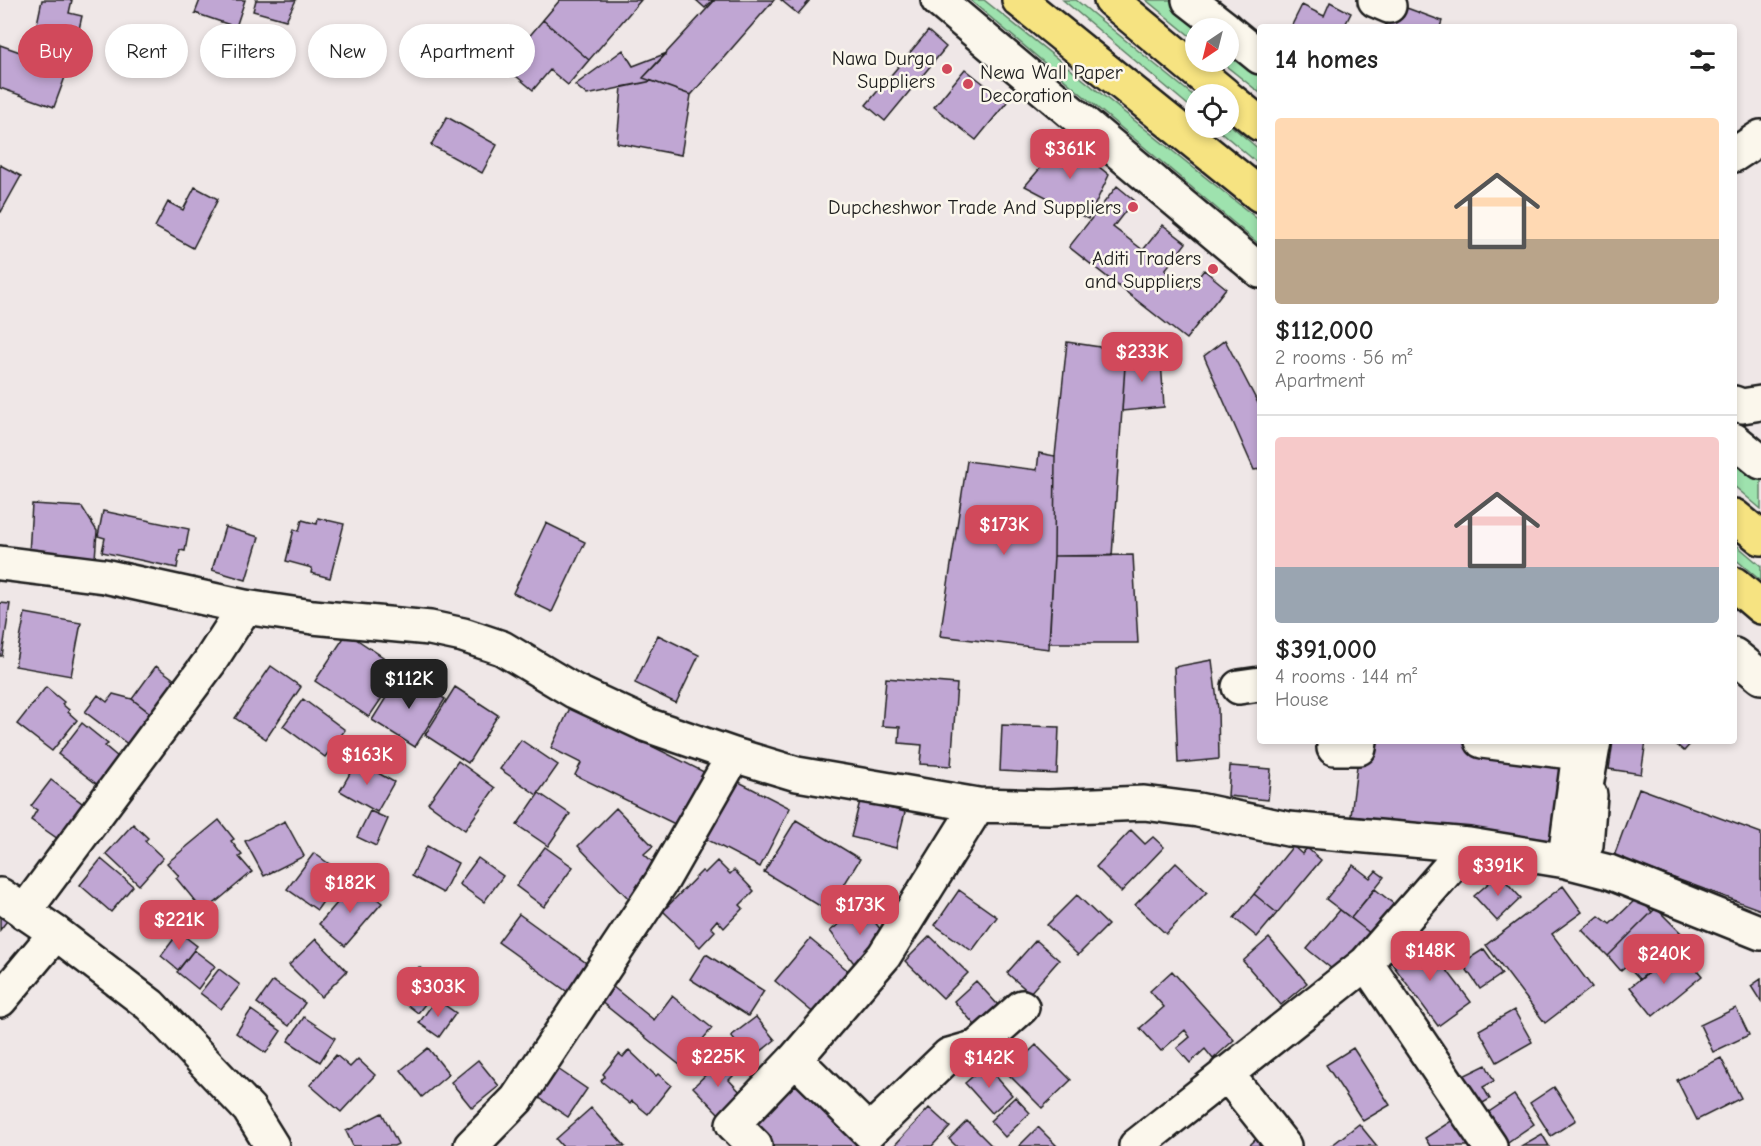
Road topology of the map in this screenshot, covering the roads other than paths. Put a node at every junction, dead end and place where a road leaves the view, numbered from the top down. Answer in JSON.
{"nodes":[{"id":1,"x":938,"y":0,"type":"edge"},
{"id":2,"x":1019,"y":0,"type":"edge"},
{"id":3,"x":1111,"y":0,"type":"edge"},
{"id":4,"x":1190,"y":0,"type":"edge"},
{"id":5,"x":1212,"y":18,"type":"edge"},
{"id":6,"x":1239,"y":40,"type":"edge"},
{"id":7,"x":1257,"y":55,"type":"edge"},
{"id":8,"x":1212,"y":84,"type":"edge"},
{"id":9,"x":1239,"y":107,"type":"edge"},
{"id":10,"x":1257,"y":122,"type":"edge"},
{"id":11,"x":1761,"y":137,"type":"edge"},
{"id":12,"x":1737,"y":153,"type":"edge"},
{"id":13,"x":1257,"y":193,"type":"edge"},
{"id":14,"x":1257,"y":268,"type":"edge"},
{"id":15,"x":1761,"y":403,"type":"edge"},
{"id":16,"x":1737,"y":404,"type":"edge"},
{"id":17,"x":1737,"y":442,"type":"edge"},
{"id":18,"x":1761,"y":462,"type":"edge"},
{"id":19,"x":1737,"y":518,"type":"edge"},
{"id":20,"x":1761,"y":538,"type":"edge"},
{"id":21,"x":0,"y":563,"type":"edge"},
{"id":22,"x":1737,"y":587,"type":"edge"},
{"id":23,"x":245,"y":606,"type":"junction"},
{"id":24,"x":1761,"y":607,"type":"edge"},
{"id":25,"x":1737,"y":657,"type":"edge"},
{"id":26,"x":1761,"y":677,"type":"edge"},
{"id":27,"x":1334,"y":744,"type":"edge"},
{"id":28,"x":1360,"y":744,"type":"edge"},
{"id":29,"x":1528,"y":744,"type":"edge"},
{"id":30,"x":1593,"y":744,"type":"edge"},
{"id":31,"x":734,"y":755,"type":"junction"},
{"id":32,"x":978,"y":805,"type":"junction"},
{"id":33,"x":1469,"y":846,"type":"junction"},
{"id":34,"x":12,"y":904,"type":"edge"},
{"id":35,"x":56,"y":933,"type":"junction"},
{"id":36,"x":1761,"y":933,"type":"edge"},
{"id":37,"x":1366,"y":963,"type":"junction"},
{"id":38,"x":0,"y":1000,"type":"edge"},
{"id":39,"x":1022,"y":1007,"type":"dead end"},
{"id":40,"x":795,"y":1059,"type":"junction"},
{"id":41,"x":1226,"y":1073,"type":"junction"},
{"id":42,"x":272,"y":1146,"type":"edge"},
{"id":43,"x":471,"y":1146,"type":"edge"},
{"id":44,"x":755,"y":1146,"type":"edge"},
{"id":45,"x":1136,"y":1146,"type":"edge"},
{"id":46,"x":1284,"y":1146,"type":"edge"},
{"id":47,"x":1490,"y":1146,"type":"edge"}],
"edges":[{"from":1,"to":14,"type":"street"},
{"from":2,"to":13,"type":"highway"},
{"from":3,"to":8,"type":"highway"},
{"from":4,"to":5,"type":"street"},
{"from":6,"to":7,"type":"street"},
{"from":9,"to":10,"type":"highway"},
{"from":11,"to":12,"type":"street"},
{"from":15,"to":16,"type":"street"},
{"from":17,"to":18,"type":"street"},
{"from":19,"to":20,"type":"highway"},
{"from":21,"to":23,"type":"street"},
{"from":22,"to":24,"type":"highway"},
{"from":23,"to":31,"type":"street"},
{"from":23,"to":34,"type":"street"},
{"from":25,"to":26,"type":"street"},
{"from":27,"to":28,"type":"street"},
{"from":29,"to":30,"type":"street"},
{"from":31,"to":32,"type":"street"},
{"from":31,"to":43,"type":"street"},
{"from":32,"to":33,"type":"street"},
{"from":32,"to":40,"type":"street"},
{"from":33,"to":36,"type":"street"},
{"from":33,"to":37,"type":"street"},
{"from":34,"to":35,"type":"street"},
{"from":35,"to":38,"type":"street"},
{"from":35,"to":42,"type":"street"},
{"from":37,"to":41,"type":"street"},
{"from":37,"to":47,"type":"street"},
{"from":39,"to":40,"type":"street"},
{"from":40,"to":44,"type":"street"},
{"from":41,"to":45,"type":"street"},
{"from":41,"to":46,"type":"street"}]}
